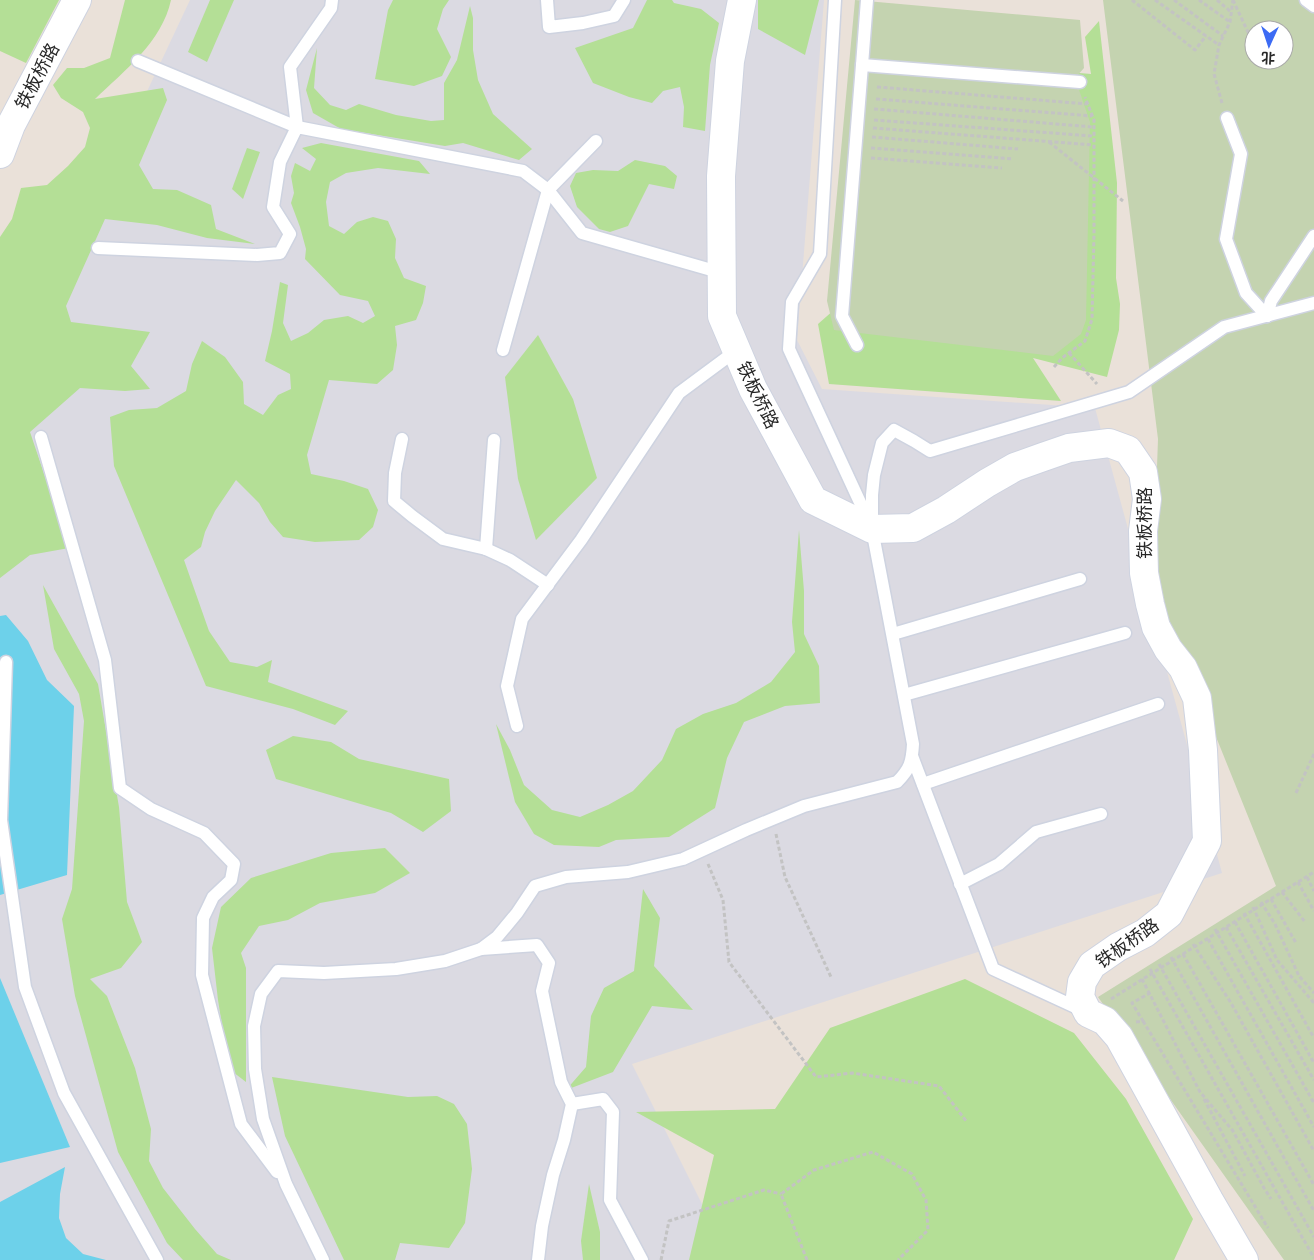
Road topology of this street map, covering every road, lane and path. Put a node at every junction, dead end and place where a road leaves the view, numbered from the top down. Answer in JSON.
{"nodes":[{"id":1,"x":77,"y":0,"type":"edge"},
{"id":2,"x":332,"y":0,"type":"edge"},
{"id":3,"x":547,"y":0,"type":"edge"},
{"id":4,"x":624,"y":0,"type":"edge"},
{"id":5,"x":742,"y":0,"type":"edge"},
{"id":6,"x":835,"y":0,"type":"edge"},
{"id":7,"x":867,"y":0,"type":"edge"},
{"id":8,"x":1132,"y":0,"type":"edge"},
{"id":9,"x":1155,"y":0,"type":"edge"},
{"id":10,"x":1174,"y":0,"type":"edge"},
{"id":11,"x":1198,"y":0,"type":"edge"},
{"id":12,"x":1217,"y":0,"type":"edge"},
{"id":13,"x":1233,"y":0,"type":"edge"},
{"id":14,"x":1306,"y":0,"type":"edge"},
{"id":15,"x":1314,"y":6,"type":"edge"},
{"id":16,"x":1232,"y":12,"type":"junction"},
{"id":17,"x":1230,"y":22,"type":"junction"},
{"id":18,"x":1244,"y":24,"type":"edge"},
{"id":19,"x":1206,"y":36,"type":"junction"},
{"id":20,"x":1223,"y":36,"type":"junction"},
{"id":21,"x":1219,"y":45,"type":"junction"},
{"id":22,"x":138,"y":61,"type":"dead end"},
{"id":23,"x":862,"y":65,"type":"junction"},
{"id":24,"x":1080,"y":82,"type":"joint"},
{"id":25,"x":1088,"y":104,"type":"junction"},
{"id":26,"x":1092,"y":116,"type":"junction"},
{"id":27,"x":1227,"y":118,"type":"joint"},
{"id":28,"x":858,"y":122,"type":"junction"},
{"id":29,"x":1094,"y":127,"type":"junction"},
{"id":30,"x":297,"y":128,"type":"junction"},
{"id":31,"x":1093,"y":136,"type":"junction"},
{"id":32,"x":596,"y":141,"type":"dead end"},
{"id":33,"x":1049,"y":142,"type":"junction"},
{"id":34,"x":1093,"y":145,"type":"junction"},
{"id":35,"x":1018,"y":149,"type":"dead end"},
{"id":36,"x":0,"y":154,"type":"edge"},
{"id":37,"x":1013,"y":160,"type":"dead end"},
{"id":38,"x":1002,"y":168,"type":"dead end"},
{"id":39,"x":1094,"y":177,"type":"junction"},
{"id":40,"x":548,"y":190,"type":"junction"},
{"id":41,"x":1122,"y":201,"type":"dead end"},
{"id":42,"x":1314,"y":236,"type":"edge"},
{"id":43,"x":98,"y":248,"type":"dead end"},
{"id":44,"x":722,"y":274,"type":"junction"},
{"id":45,"x":1314,"y":303,"type":"edge"},
{"id":46,"x":1267,"y":316,"type":"junction"},
{"id":47,"x":857,"y":345,"type":"dead end"},
{"id":48,"x":503,"y":350,"type":"dead end"},
{"id":49,"x":737,"y":350,"type":"junction"},
{"id":50,"x":1069,"y":353,"type":"junction"},
{"id":51,"x":1054,"y":367,"type":"dead end"},
{"id":52,"x":1110,"y":398,"type":"junction"},
{"id":53,"x":42,"y":437,"type":"dead end"},
{"id":54,"x":402,"y":439,"type":"dead end"},
{"id":55,"x":494,"y":440,"type":"dead end"},
{"id":56,"x":872,"y":528,"type":"junction"},
{"id":57,"x":486,"y":549,"type":"junction"},
{"id":58,"x":1080,"y":579,"type":"dead end"},
{"id":59,"x":548,"y":584,"type":"junction"},
{"id":60,"x":1125,"y":633,"type":"dead end"},
{"id":61,"x":892,"y":634,"type":"junction"},
{"id":62,"x":6,"y":662,"type":"dead end"},
{"id":63,"x":904,"y":695,"type":"junction"},
{"id":64,"x":1158,"y":704,"type":"dead end"},
{"id":65,"x":517,"y":726,"type":"dead end"},
{"id":66,"x":1314,"y":754,"type":"edge"},
{"id":67,"x":912,"y":756,"type":"junction"},
{"id":68,"x":923,"y":784,"type":"junction"},
{"id":69,"x":1296,"y":793,"type":"dead end"},
{"id":70,"x":1101,"y":814,"type":"dead end"},
{"id":71,"x":773,"y":819,"type":"junction"},
{"id":72,"x":702,"y":850,"type":"junction"},
{"id":73,"x":1314,"y":872,"type":"edge"},
{"id":74,"x":1307,"y":877,"type":"junction"},
{"id":75,"x":1298,"y":882,"type":"junction"},
{"id":76,"x":960,"y":884,"type":"junction"},
{"id":77,"x":1314,"y":891,"type":"edge"},
{"id":78,"x":1282,"y":892,"type":"junction"},
{"id":79,"x":1271,"y":899,"type":"junction"},
{"id":80,"x":1262,"y":903,"type":"junction"},
{"id":81,"x":1253,"y":909,"type":"junction"},
{"id":82,"x":1314,"y":911,"type":"edge"},
{"id":83,"x":1245,"y":914,"type":"junction"},
{"id":84,"x":1235,"y":922,"type":"junction"},
{"id":85,"x":1305,"y":922,"type":"dead end"},
{"id":86,"x":1226,"y":927,"type":"junction"},
{"id":87,"x":1216,"y":931,"type":"junction"},
{"id":88,"x":1208,"y":939,"type":"junction"},
{"id":89,"x":1296,"y":942,"type":"dead end"},
{"id":90,"x":1194,"y":945,"type":"junction"},
{"id":91,"x":481,"y":949,"type":"junction"},
{"id":92,"x":1183,"y":954,"type":"junction"},
{"id":93,"x":1172,"y":959,"type":"junction"},
{"id":94,"x":1160,"y":966,"type":"junction"},
{"id":95,"x":1151,"y":971,"type":"junction"},
{"id":96,"x":831,"y":978,"type":"dead end"},
{"id":97,"x":1142,"y":979,"type":"junction"},
{"id":98,"x":1314,"y":993,"type":"edge"},
{"id":99,"x":1314,"y":1003,"type":"edge"},
{"id":100,"x":1088,"y":1013,"type":"junction"},
{"id":101,"x":1143,"y":1020,"type":"dead end"},
{"id":102,"x":1314,"y":1038,"type":"edge"},
{"id":103,"x":1314,"y":1063,"type":"edge"},
{"id":104,"x":1314,"y":1080,"type":"edge"},
{"id":105,"x":1200,"y":1092,"type":"junction"},
{"id":106,"x":1314,"y":1103,"type":"edge"},
{"id":107,"x":572,"y":1104,"type":"junction"},
{"id":108,"x":967,"y":1122,"type":"dead end"},
{"id":109,"x":1314,"y":1127,"type":"edge"},
{"id":110,"x":1314,"y":1152,"type":"edge"},
{"id":111,"x":1246,"y":1176,"type":"dead end"},
{"id":112,"x":286,"y":1184,"type":"junction"},
{"id":113,"x":1314,"y":1185,"type":"edge"},
{"id":114,"x":781,"y":1194,"type":"junction"},
{"id":115,"x":1271,"y":1199,"type":"dead end"},
{"id":116,"x":1314,"y":1211,"type":"edge"},
{"id":117,"x":1268,"y":1228,"type":"dead end"},
{"id":118,"x":1314,"y":1237,"type":"edge"},
{"id":119,"x":1314,"y":1258,"type":"edge"},
{"id":120,"x":157,"y":1260,"type":"edge"},
{"id":121,"x":323,"y":1260,"type":"edge"},
{"id":122,"x":538,"y":1260,"type":"edge"},
{"id":123,"x":642,"y":1260,"type":"edge"},
{"id":124,"x":661,"y":1260,"type":"edge"},
{"id":125,"x":807,"y":1260,"type":"edge"},
{"id":126,"x":898,"y":1260,"type":"edge"},
{"id":127,"x":1244,"y":1260,"type":"edge"}],
"edges":[{"from":1,"to":36,"type":"street","name":"铁板桥路"},
{"from":2,"to":30,"type":"lane"},
{"from":3,"to":4,"type":"lane"},
{"from":5,"to":44,"type":"street","name":"铁板桥路"},
{"from":6,"to":56,"type":"lane"},
{"from":7,"to":23,"type":"lane"},
{"from":8,"to":19,"type":"path"},
{"from":9,"to":19,"type":"path"},
{"from":10,"to":20,"type":"path"},
{"from":11,"to":17,"type":"path"},
{"from":12,"to":16,"type":"path"},
{"from":13,"to":16,"type":"path"},
{"from":13,"to":18,"type":"path"},
{"from":14,"to":15,"type":"lane"},
{"from":16,"to":17,"type":"path"},
{"from":17,"to":20,"type":"path"},
{"from":19,"to":21,"type":"path"},
{"from":20,"to":21,"type":"path"},
{"from":21,"to":27,"type":"path"},
{"from":22,"to":30,"type":"lane"},
{"from":23,"to":24,"type":"lane"},
{"from":23,"to":28,"type":"lane"},
{"from":24,"to":25,"type":"path"},
{"from":25,"to":26,"type":"path"},
{"from":25,"to":28,"type":"path"},
{"from":26,"to":28,"type":"path"},
{"from":26,"to":29,"type":"path"},
{"from":27,"to":46,"type":"lane"},
{"from":28,"to":29,"type":"path"},
{"from":28,"to":31,"type":"path"},
{"from":28,"to":33,"type":"path"},
{"from":28,"to":35,"type":"path"},
{"from":28,"to":37,"type":"path"},
{"from":28,"to":38,"type":"path"},
{"from":28,"to":47,"type":"lane"},
{"from":29,"to":31,"type":"path"},
{"from":30,"to":40,"type":"lane"},
{"from":30,"to":43,"type":"lane"},
{"from":31,"to":34,"type":"path"},
{"from":32,"to":40,"type":"lane"},
{"from":33,"to":34,"type":"path"},
{"from":33,"to":39,"type":"path"},
{"from":34,"to":39,"type":"path"},
{"from":39,"to":41,"type":"path"},
{"from":39,"to":50,"type":"path"},
{"from":40,"to":44,"type":"lane"},
{"from":40,"to":48,"type":"lane"},
{"from":42,"to":46,"type":"lane"},
{"from":44,"to":49,"type":"street","name":"铁板桥路"},
{"from":45,"to":46,"type":"lane"},
{"from":46,"to":52,"type":"lane"},
{"from":49,"to":56,"type":"street","name":"铁板桥路"},
{"from":49,"to":59,"type":"lane"},
{"from":50,"to":51,"type":"path"},
{"from":50,"to":52,"type":"path"},
{"from":52,"to":56,"type":"lane"},
{"from":53,"to":112,"type":"lane"},
{"from":54,"to":57,"type":"lane"},
{"from":55,"to":57,"type":"lane"},
{"from":56,"to":61,"type":"lane"},
{"from":56,"to":100,"type":"street","name":"铁板桥路"},
{"from":57,"to":59,"type":"lane"},
{"from":58,"to":61,"type":"lane"},
{"from":59,"to":65,"type":"lane"},
{"from":60,"to":63,"type":"lane"},
{"from":61,"to":63,"type":"lane"},
{"from":62,"to":120,"type":"lane"},
{"from":63,"to":67,"type":"lane"},
{"from":64,"to":68,"type":"lane"},
{"from":66,"to":69,"type":"path"},
{"from":67,"to":68,"type":"lane"},
{"from":67,"to":71,"type":"lane"},
{"from":68,"to":76,"type":"lane"},
{"from":70,"to":76,"type":"lane"},
{"from":71,"to":72,"type":"lane"},
{"from":71,"to":96,"type":"path"},
{"from":72,"to":91,"type":"lane"},
{"from":72,"to":108,"type":"path"},
{"from":73,"to":74,"type":"path"},
{"from":74,"to":75,"type":"path"},
{"from":74,"to":77,"type":"path"},
{"from":75,"to":78,"type":"path"},
{"from":75,"to":82,"type":"path"},
{"from":76,"to":100,"type":"lane"},
{"from":78,"to":79,"type":"path"},
{"from":78,"to":85,"type":"path"},
{"from":79,"to":80,"type":"path"},
{"from":79,"to":89,"type":"path"},
{"from":80,"to":81,"type":"path"},
{"from":80,"to":98,"type":"path"},
{"from":81,"to":83,"type":"path"},
{"from":81,"to":99,"type":"path"},
{"from":83,"to":84,"type":"path"},
{"from":83,"to":102,"type":"path"},
{"from":84,"to":86,"type":"path"},
{"from":84,"to":103,"type":"path"},
{"from":86,"to":87,"type":"path"},
{"from":86,"to":104,"type":"path"},
{"from":87,"to":88,"type":"path"},
{"from":87,"to":106,"type":"path"},
{"from":88,"to":90,"type":"path"},
{"from":88,"to":109,"type":"path"},
{"from":90,"to":92,"type":"path"},
{"from":90,"to":110,"type":"path"},
{"from":91,"to":107,"type":"lane"},
{"from":91,"to":112,"type":"lane"},
{"from":92,"to":93,"type":"path"},
{"from":92,"to":113,"type":"path"},
{"from":93,"to":94,"type":"path"},
{"from":93,"to":116,"type":"path"},
{"from":94,"to":95,"type":"path"},
{"from":94,"to":118,"type":"path"},
{"from":95,"to":97,"type":"path"},
{"from":95,"to":119,"type":"path"},
{"from":97,"to":100,"type":"path"},
{"from":97,"to":105,"type":"path"},
{"from":100,"to":127,"type":"street"},
{"from":101,"to":117,"type":"path"},
{"from":105,"to":111,"type":"path"},
{"from":105,"to":115,"type":"path"},
{"from":107,"to":122,"type":"lane"},
{"from":107,"to":123,"type":"lane"},
{"from":112,"to":121,"type":"lane"},
{"from":114,"to":124,"type":"path"},
{"from":114,"to":125,"type":"path"},
{"from":114,"to":126,"type":"path"}]}
